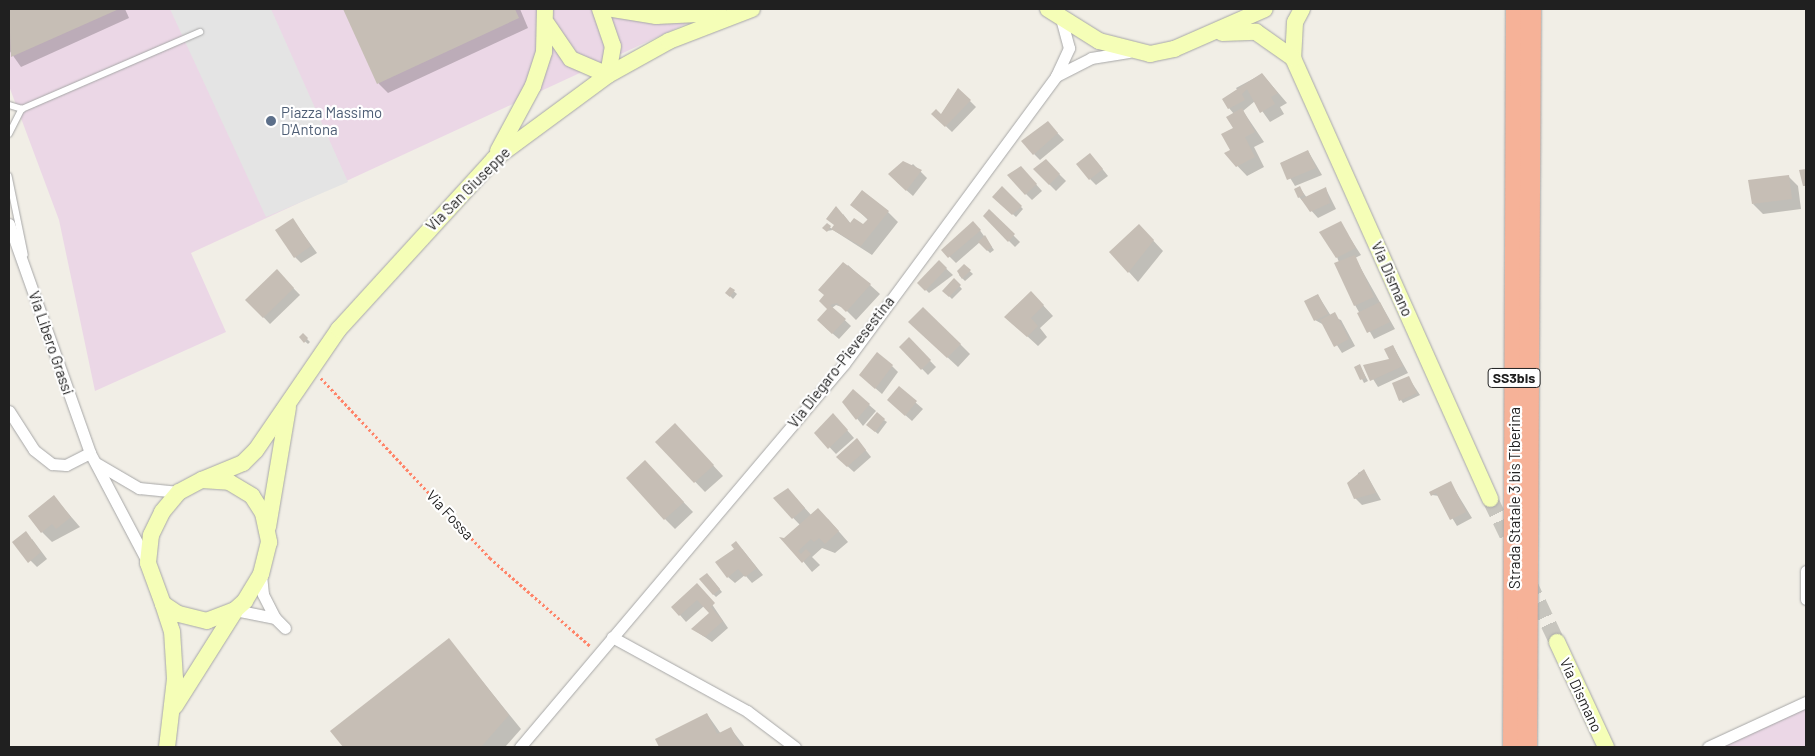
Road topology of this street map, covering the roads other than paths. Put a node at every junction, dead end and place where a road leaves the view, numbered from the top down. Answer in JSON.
{"nodes":[{"id":1,"x":600,"y":9,"type":"edge"},
{"id":2,"x":613,"y":9,"type":"edge"},
{"id":3,"x":1048,"y":9,"type":"edge"},
{"id":4,"x":1265,"y":9,"type":"edge"},
{"id":5,"x":1302,"y":9,"type":"edge"},
{"id":6,"x":1516,"y":9,"type":"edge"},
{"id":7,"x":1531,"y":9,"type":"edge"},
{"id":8,"x":749,"y":10,"type":"edge"},
{"id":9,"x":546,"y":16,"type":"edge"},
{"id":10,"x":1062,"y":21,"type":"junction"},
{"id":11,"x":200,"y":32,"type":"dead end"},
{"id":12,"x":1207,"y":35,"type":"junction"},
{"id":13,"x":1128,"y":52,"type":"junction"},
{"id":14,"x":1293,"y":58,"type":"junction"},
{"id":15,"x":608,"y":75,"type":"junction"},
{"id":16,"x":1056,"y":76,"type":"junction"},
{"id":17,"x":9,"y":105,"type":"edge"},
{"id":18,"x":22,"y":109,"type":"junction"},
{"id":19,"x":11,"y":124,"type":"edge"},
{"id":20,"x":9,"y":134,"type":"edge"},
{"id":21,"x":494,"y":159,"type":"junction"},
{"id":22,"x":9,"y":176,"type":"edge"},
{"id":23,"x":9,"y":224,"type":"edge"},
{"id":24,"x":33,"y":292,"type":"junction"},
{"id":25,"x":289,"y":404,"type":"junction"},
{"id":26,"x":9,"y":411,"type":"edge"},
{"id":27,"x":92,"y":457,"type":"junction"},
{"id":28,"x":202,"y":480,"type":"junction"},
{"id":29,"x":179,"y":492,"type":"junction"},
{"id":30,"x":1490,"y":500,"type":"tunnel mouth"},
{"id":31,"x":268,"y":526,"type":"junction"},
{"id":32,"x":148,"y":563,"type":"junction"},
{"id":33,"x":1806,"y":571,"type":"edge"},
{"id":34,"x":261,"y":574,"type":"junction"},
{"id":35,"x":1806,"y":599,"type":"edge"},
{"id":36,"x":164,"y":604,"type":"junction"},
{"id":37,"x":235,"y":610,"type":"junction"},
{"id":38,"x":275,"y":618,"type":"junction"},
{"id":39,"x":286,"y":628,"type":"dead end"},
{"id":40,"x":612,"y":637,"type":"junction"},
{"id":41,"x":1557,"y":642,"type":"tunnel mouth"},
{"id":42,"x":1806,"y":702,"type":"edge"},
{"id":43,"x":173,"y":708,"type":"junction"},
{"id":44,"x":167,"y":747,"type":"edge"},
{"id":45,"x":520,"y":747,"type":"edge"},
{"id":46,"x":795,"y":747,"type":"edge"},
{"id":47,"x":1513,"y":747,"type":"edge"},
{"id":48,"x":1527,"y":747,"type":"edge"},
{"id":49,"x":1606,"y":747,"type":"edge"},
{"id":50,"x":1708,"y":747,"type":"edge"}],
"edges":[{"from":1,"to":15,"type":"main road"},
{"from":2,"to":8,"type":"main road"},
{"from":3,"to":10,"type":"main road"},
{"from":4,"to":12,"type":"main road"},
{"from":5,"to":14,"type":"main road","name":"Via Dismano"},
{"from":6,"to":47,"type":"highway","name":"Strada Statale 3 bis Tiberina","number":"SS3bis"},
{"from":7,"to":48,"type":"highway","name":"Strada Statale 3 bis Tiberina","number":"SS3bis"},
{"from":8,"to":15,"type":"main road","name":"Via San Giuseppe"},
{"from":9,"to":15,"type":"main road"},
{"from":9,"to":21,"type":"main road"},
{"from":10,"to":13,"type":"main road"},
{"from":10,"to":16,"type":"street","name":"Via Diegaro-Pievesestina"},
{"from":11,"to":18,"type":"lane"},
{"from":12,"to":13,"type":"main road"},
{"from":12,"to":14,"type":"main road"},
{"from":13,"to":16,"type":"street","name":"Via Diegaro-Pievesestina"},
{"from":14,"to":30,"type":"main road","name":"Via Dismano"},
{"from":15,"to":21,"type":"main road","name":"Via San Giuseppe"},
{"from":16,"to":40,"type":"street","name":"Via Diegaro-Pievesestina"},
{"from":17,"to":18,"type":"lane"},
{"from":18,"to":19,"type":"lane"},
{"from":19,"to":20,"type":"lane"},
{"from":21,"to":25,"type":"main road","name":"Via San Giuseppe"},
{"from":22,"to":24,"type":"lane"},
{"from":23,"to":24,"type":"street","name":"Via Libero Grassi"},
{"from":24,"to":27,"type":"street","name":"Via Libero Grassi"},
{"from":25,"to":28,"type":"main road","name":"Via San Giuseppe"},
{"from":25,"to":31,"type":"main road","name":"Via San Giuseppe"},
{"from":26,"to":27,"type":"street"},
{"from":27,"to":29,"type":"street"},
{"from":27,"to":32,"type":"street","name":"Via Libero Grassi"},
{"from":28,"to":29,"type":"main road"},
{"from":28,"to":31,"type":"main road"},
{"from":29,"to":32,"type":"main road"},
{"from":31,"to":34,"type":"main road"},
{"from":32,"to":36,"type":"main road"},
{"from":33,"to":35,"type":"street"},
{"from":34,"to":37,"type":"main road"},
{"from":34,"to":38,"type":"street"},
{"from":36,"to":37,"type":"main road"},
{"from":36,"to":43,"type":"main road"},
{"from":37,"to":38,"type":"street"},
{"from":37,"to":43,"type":"main road"},
{"from":38,"to":39,"type":"street"},
{"from":40,"to":45,"type":"street","name":"Via Diegaro-Pievesestina"},
{"from":40,"to":46,"type":"street"},
{"from":41,"to":49,"type":"main road","name":"Via Dismano"},
{"from":42,"to":50,"type":"street"},
{"from":43,"to":44,"type":"main road"}]}
